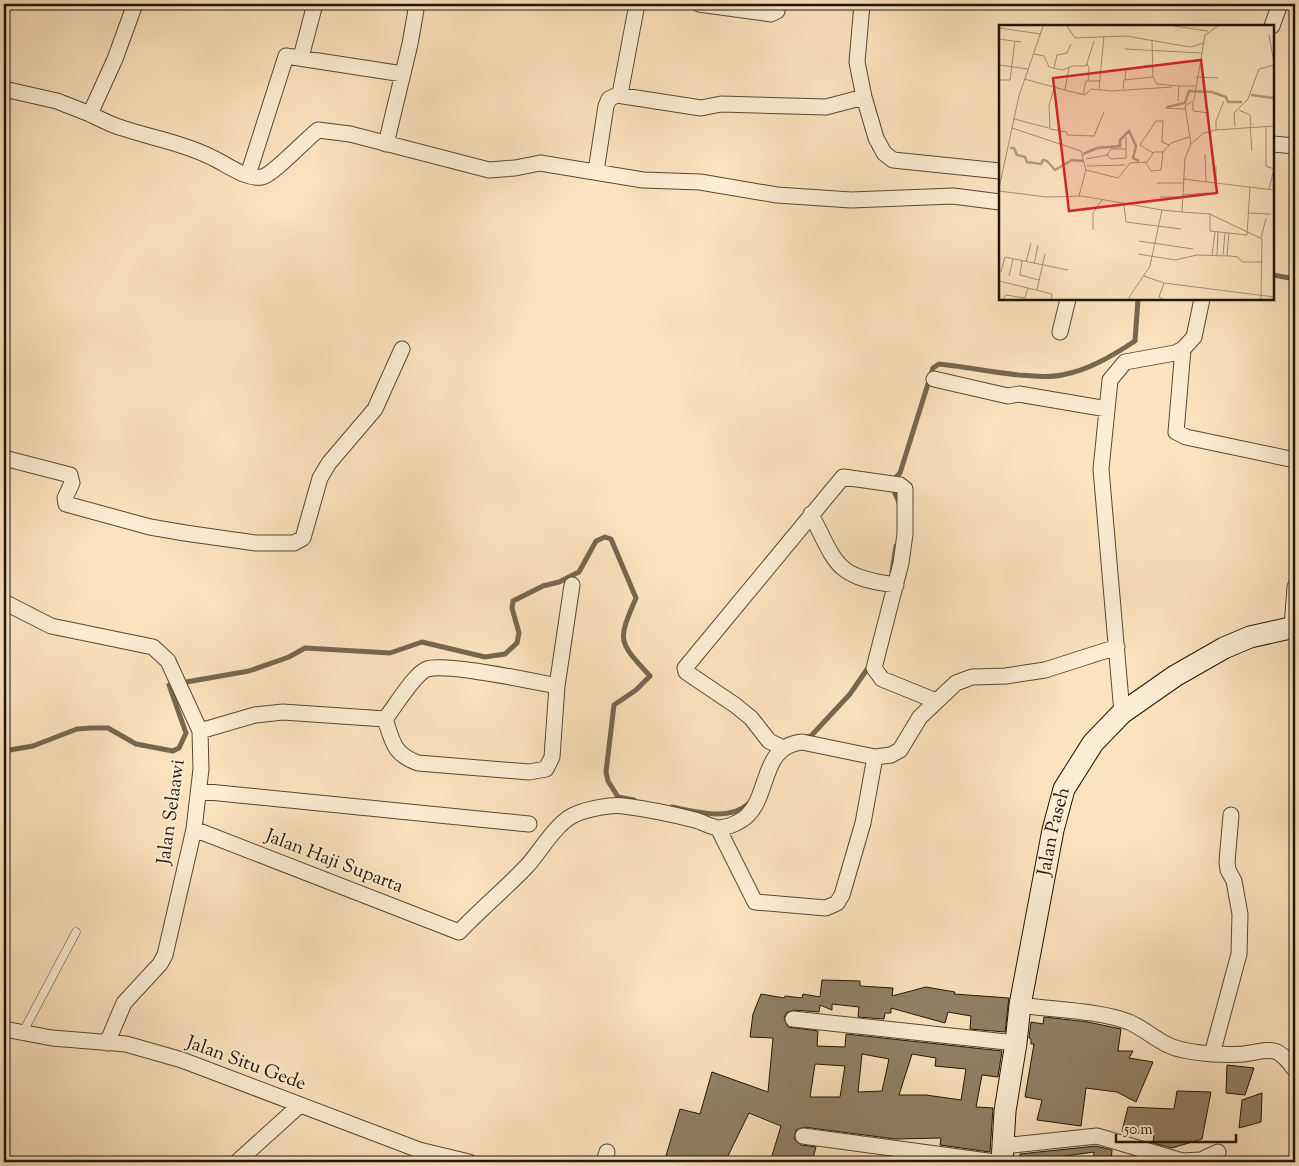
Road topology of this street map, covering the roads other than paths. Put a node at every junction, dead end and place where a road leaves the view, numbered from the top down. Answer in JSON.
{"nodes":[{"id":1,"x":135,"y":4,"type":"edge"},
{"id":2,"x":315,"y":4,"type":"edge"},
{"id":3,"x":417,"y":4,"type":"edge"},
{"id":4,"x":637,"y":4,"type":"edge"},
{"id":5,"x":699,"y":4,"type":"edge"},
{"id":6,"x":778,"y":4,"type":"edge"},
{"id":7,"x":862,"y":4,"type":"edge"},
{"id":8,"x":1280,"y":4,"type":"edge"},
{"id":9,"x":1272,"y":25,"type":"edge"},
{"id":10,"x":301,"y":57,"type":"junction"},
{"id":11,"x":403,"y":74,"type":"junction"},
{"id":12,"x":4,"y":89,"type":"edge"},
{"id":13,"x":620,"y":94,"type":"junction"},
{"id":14,"x":864,"y":97,"type":"junction"},
{"id":15,"x":90,"y":114,"type":"junction"},
{"id":16,"x":386,"y":144,"type":"junction"},
{"id":17,"x":1274,"y":144,"type":"edge"},
{"id":18,"x":1295,"y":146,"type":"edge"},
{"id":19,"x":596,"y":171,"type":"junction"},
{"id":20,"x":999,"y":171,"type":"edge"},
{"id":21,"x":248,"y":175,"type":"junction"},
{"id":22,"x":999,"y":202,"type":"edge"},
{"id":23,"x":1068,"y":300,"type":"edge"},
{"id":24,"x":1202,"y":300,"type":"edge"},
{"id":25,"x":1060,"y":332,"type":"dead end"},
{"id":26,"x":402,"y":349,"type":"dead end"},
{"id":27,"x":1183,"y":349,"type":"junction"},
{"id":28,"x":934,"y":379,"type":"dead end"},
{"id":29,"x":1107,"y":408,"type":"junction"},
{"id":30,"x":4,"y":458,"type":"edge"},
{"id":31,"x":1295,"y":460,"type":"edge"},
{"id":32,"x":811,"y":514,"type":"junction"},
{"id":33,"x":892,"y":584,"type":"junction"},
{"id":34,"x":572,"y":585,"type":"dead end"},
{"id":35,"x":1295,"y":587,"type":"edge"},
{"id":36,"x":4,"y":602,"type":"edge"},
{"id":37,"x":1293,"y":627,"type":"edge"},
{"id":38,"x":1117,"y":647,"type":"junction"},
{"id":39,"x":557,"y":686,"type":"junction"},
{"id":40,"x":936,"y":701,"type":"junction"},
{"id":41,"x":1122,"y":713,"type":"junction"},
{"id":42,"x":385,"y":719,"type":"junction"},
{"id":43,"x":200,"y":731,"type":"junction"},
{"id":44,"x":779,"y":746,"type":"junction"},
{"id":45,"x":875,"y":757,"type":"junction"},
{"id":46,"x":199,"y":790,"type":"junction"},
{"id":47,"x":1232,"y":815,"type":"dead end"},
{"id":48,"x":529,"y":824,"type":"dead end"},
{"id":49,"x":718,"y":828,"type":"junction"},
{"id":50,"x":194,"y":829,"type":"junction"},
{"id":51,"x":76,"y":932,"type":"dead end"},
{"id":52,"x":1020,"y":1005,"type":"junction"},
{"id":53,"x":793,"y":1019,"type":"dead end"},
{"id":54,"x":4,"y":1028,"type":"edge"},
{"id":55,"x":23,"y":1032,"type":"junction"},
{"id":56,"x":107,"y":1043,"type":"junction"},
{"id":57,"x":1016,"y":1043,"type":"junction"},
{"id":58,"x":1212,"y":1054,"type":"junction"},
{"id":59,"x":1295,"y":1070,"type":"edge"},
{"id":60,"x":300,"y":1105,"type":"junction"},
{"id":61,"x":803,"y":1136,"type":"dead end"},
{"id":62,"x":1218,"y":1152,"type":"dead end"},
{"id":63,"x":1000,"y":1157,"type":"edge"},
{"id":64,"x":237,"y":1162,"type":"edge"},
{"id":65,"x":469,"y":1162,"type":"edge"}],
"edges":[{"from":1,"to":15,"type":"street"},
{"from":2,"to":10,"type":"street"},
{"from":3,"to":11,"type":"street"},
{"from":4,"to":13,"type":"street"},
{"from":5,"to":6,"type":"street"},
{"from":7,"to":14,"type":"street"},
{"from":8,"to":9,"type":"street"},
{"from":10,"to":11,"type":"street"},
{"from":10,"to":21,"type":"street"},
{"from":11,"to":16,"type":"street"},
{"from":12,"to":15,"type":"street"},
{"from":13,"to":14,"type":"street"},
{"from":13,"to":19,"type":"street"},
{"from":14,"to":20,"type":"street"},
{"from":15,"to":21,"type":"street"},
{"from":16,"to":19,"type":"street"},
{"from":16,"to":21,"type":"street"},
{"from":17,"to":18,"type":"street"},
{"from":19,"to":22,"type":"street"},
{"from":23,"to":25,"type":"street"},
{"from":24,"to":27,"type":"street"},
{"from":26,"to":30,"type":"street"},
{"from":27,"to":29,"type":"street"},
{"from":27,"to":31,"type":"street"},
{"from":28,"to":29,"type":"street"},
{"from":29,"to":38,"type":"street"},
{"from":32,"to":33,"type":"street"},
{"from":32,"to":33,"type":"street"},
{"from":32,"to":44,"type":"street"},
{"from":33,"to":40,"type":"street"},
{"from":34,"to":39,"type":"street"},
{"from":35,"to":37,"type":"street"},
{"from":36,"to":43,"type":"street","name":"Jalan Selaawi"},
{"from":37,"to":41,"type":"street","name":"Jalan Paseh"},
{"from":38,"to":40,"type":"street"},
{"from":38,"to":41,"type":"street"},
{"from":39,"to":42,"type":"street"},
{"from":39,"to":42,"type":"street"},
{"from":40,"to":45,"type":"street"},
{"from":41,"to":52,"type":"street","name":"Jalan Paseh"},
{"from":42,"to":43,"type":"street"},
{"from":43,"to":46,"type":"street","name":"Jalan Selaawi"},
{"from":44,"to":45,"type":"street"},
{"from":44,"to":49,"type":"street"},
{"from":45,"to":49,"type":"street"},
{"from":46,"to":48,"type":"street"},
{"from":46,"to":50,"type":"street","name":"Jalan Selaawi"},
{"from":47,"to":58,"type":"street"},
{"from":49,"to":50,"type":"street","name":"Jalan Haji Suparta"},
{"from":50,"to":56,"type":"street","name":"Jalan Selaawi"},
{"from":51,"to":55,"type":"lane"},
{"from":52,"to":57,"type":"street","name":"Jalan Paseh"},
{"from":52,"to":58,"type":"street"},
{"from":53,"to":57,"type":"street"},
{"from":54,"to":55,"type":"street","name":"Jalan Situ Gede"},
{"from":55,"to":56,"type":"street","name":"Jalan Situ Gede"},
{"from":56,"to":60,"type":"street","name":"Jalan Situ Gede"},
{"from":57,"to":63,"type":"street","name":"Jalan Paseh"},
{"from":58,"to":59,"type":"street"},
{"from":60,"to":64,"type":"street"},
{"from":60,"to":65,"type":"street","name":"Jalan Situ Gede"},
{"from":61,"to":63,"type":"street"},
{"from":62,"to":63,"type":"street"}]}
